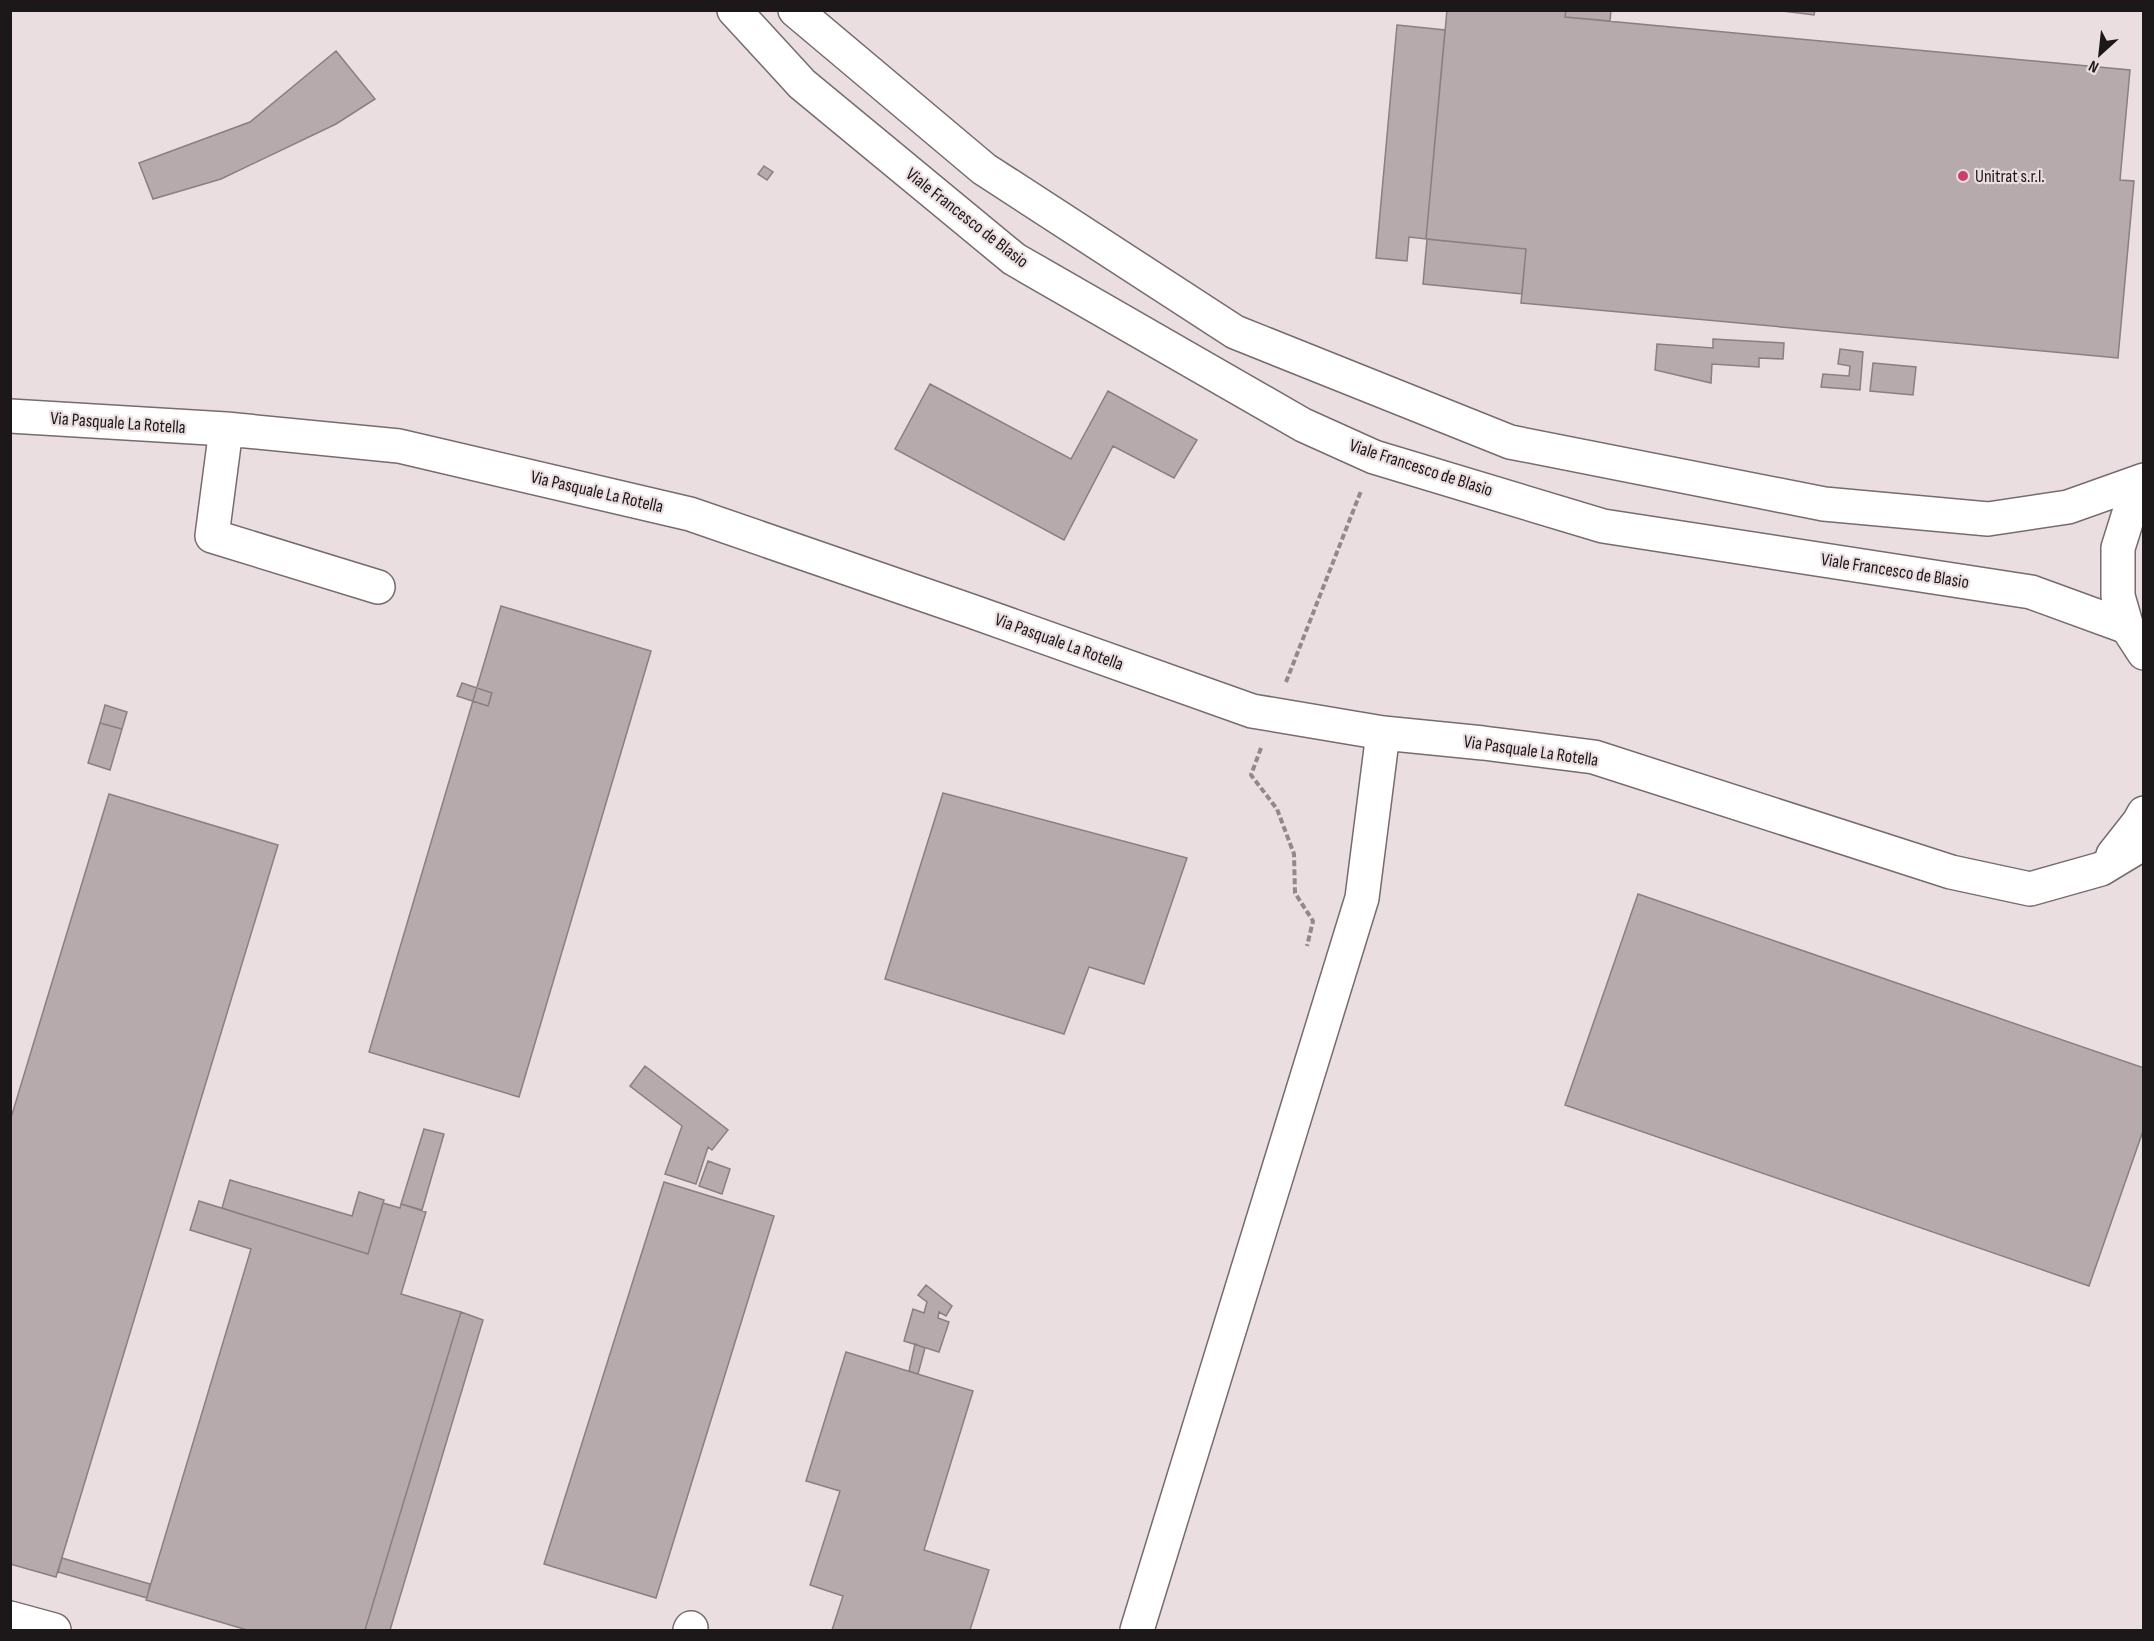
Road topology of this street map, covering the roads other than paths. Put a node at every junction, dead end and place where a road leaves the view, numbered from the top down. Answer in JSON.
{"nodes":[{"id":1,"x":734,"y":10,"type":"edge"},
{"id":2,"x":795,"y":10,"type":"edge"},
{"id":3,"x":10,"y":416,"type":"edge"},
{"id":4,"x":226,"y":429,"type":"junction"},
{"id":5,"x":2144,"y":480,"type":"edge"},
{"id":6,"x":2144,"y":493,"type":"edge"},
{"id":7,"x":378,"y":587,"type":"dead end"},
{"id":8,"x":2135,"y":640,"type":"edge"},
{"id":9,"x":1383,"y":733,"type":"junction"},
{"id":10,"x":2144,"y":813,"type":"edge"},
{"id":11,"x":2144,"y":843,"type":"edge"},
{"id":12,"x":2101,"y":869,"type":"junction"},
{"id":13,"x":10,"y":1618,"type":"edge"},
{"id":14,"x":54,"y":1630,"type":"edge"},
{"id":15,"x":1137,"y":1630,"type":"edge"}],
"edges":[{"from":1,"to":8,"type":"street","name":"Viale Francesco de Blasio"},
{"from":2,"to":5,"type":"street"},
{"from":3,"to":4,"type":"street","name":"Via Pasquale La Rotella"},
{"from":4,"to":7,"type":"street"},
{"from":4,"to":9,"type":"street","name":"Via Pasquale La Rotella"},
{"from":6,"to":8,"type":"street"},
{"from":9,"to":12,"type":"street","name":"Via Pasquale La Rotella"},
{"from":9,"to":15,"type":"street"},
{"from":10,"to":12,"type":"street"},
{"from":11,"to":12,"type":"street","name":"Via Pasquale La Rotella"},
{"from":13,"to":14,"type":"street"}]}
